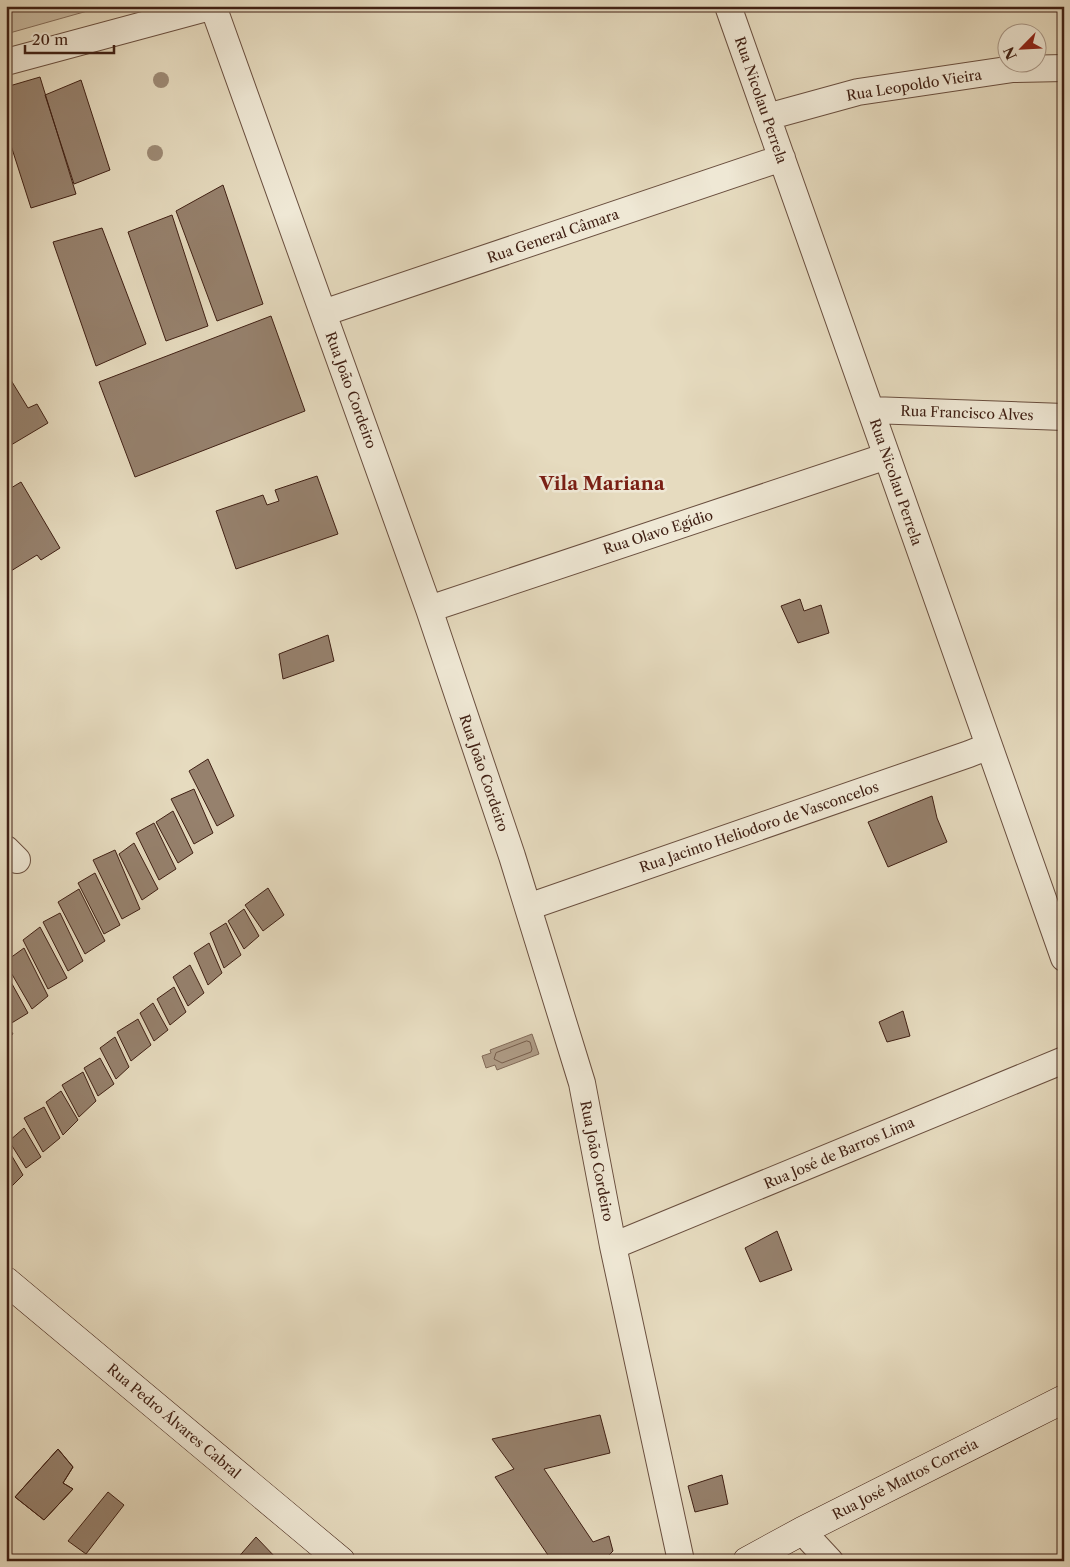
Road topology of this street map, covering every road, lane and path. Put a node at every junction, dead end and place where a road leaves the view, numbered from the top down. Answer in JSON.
{"nodes":[{"id":1,"x":213,"y":6,"type":"edge"},
{"id":2,"x":728,"y":6,"type":"edge"},
{"id":3,"x":6,"y":62,"type":"edge"},
{"id":4,"x":1064,"y":68,"type":"edge"},
{"id":5,"x":767,"y":117,"type":"junction"},
{"id":6,"x":782,"y":158,"type":"junction"},
{"id":7,"x":323,"y":313,"type":"junction"},
{"id":8,"x":871,"y":410,"type":"junction"},
{"id":9,"x":1064,"y":417,"type":"edge"},
{"id":10,"x":887,"y":456,"type":"junction"},
{"id":11,"x":429,"y":608,"type":"junction"},
{"id":12,"x":989,"y":746,"type":"junction"},
{"id":13,"x":528,"y":907,"type":"junction"},
{"id":14,"x":1063,"y":954,"type":"edge"},
{"id":15,"x":1064,"y":1060,"type":"edge"},
{"id":16,"x":613,"y":1246,"type":"junction"},
{"id":17,"x":6,"y":1281,"type":"edge"},
{"id":18,"x":1064,"y":1399,"type":"edge"},
{"id":19,"x":802,"y":1531,"type":"junction"},
{"id":20,"x":341,"y":1561,"type":"edge"},
{"id":21,"x":681,"y":1561,"type":"edge"},
{"id":22,"x":747,"y":1561,"type":"edge"},
{"id":23,"x":830,"y":1561,"type":"edge"}],
"edges":[{"from":1,"to":3,"type":"street"},
{"from":1,"to":7,"type":"street","name":"Rua João Cordeiro"},
{"from":2,"to":5,"type":"street","name":"Rua Nicolau Perrela"},
{"from":4,"to":5,"type":"street","name":"Rua Leopoldo Vieira"},
{"from":5,"to":6,"type":"street","name":"Rua Nicolau Perrela"},
{"from":6,"to":7,"type":"street","name":"Rua General Câmara"},
{"from":6,"to":8,"type":"street","name":"Rua Nicolau Perrela"},
{"from":7,"to":11,"type":"street","name":"Rua João Cordeiro"},
{"from":8,"to":9,"type":"street","name":"Rua Francisco Alves"},
{"from":8,"to":10,"type":"street","name":"Rua Nicolau Perrela"},
{"from":10,"to":11,"type":"street","name":"Rua Olavo Egídio"},
{"from":10,"to":12,"type":"street","name":"Rua Nicolau Perrela"},
{"from":11,"to":13,"type":"street","name":"Rua João Cordeiro"},
{"from":12,"to":13,"type":"street","name":"Rua Jacinto Heliodoro de Vasconcelos"},
{"from":12,"to":14,"type":"street","name":"Rua Nicolau Perrela"},
{"from":13,"to":16,"type":"street","name":"Rua João Cordeiro"},
{"from":15,"to":16,"type":"street","name":"Rua José de Barros Lima"},
{"from":16,"to":21,"type":"street","name":"Rua João Cordeiro"},
{"from":17,"to":20,"type":"main road","name":"Rua Pedro Álvares Cabral"},
{"from":18,"to":19,"type":"main road","name":"Rua José Mattos Correia"},
{"from":19,"to":22,"type":"main road","name":"Rua José Mattos Correia"},
{"from":19,"to":23,"type":"street"}]}
